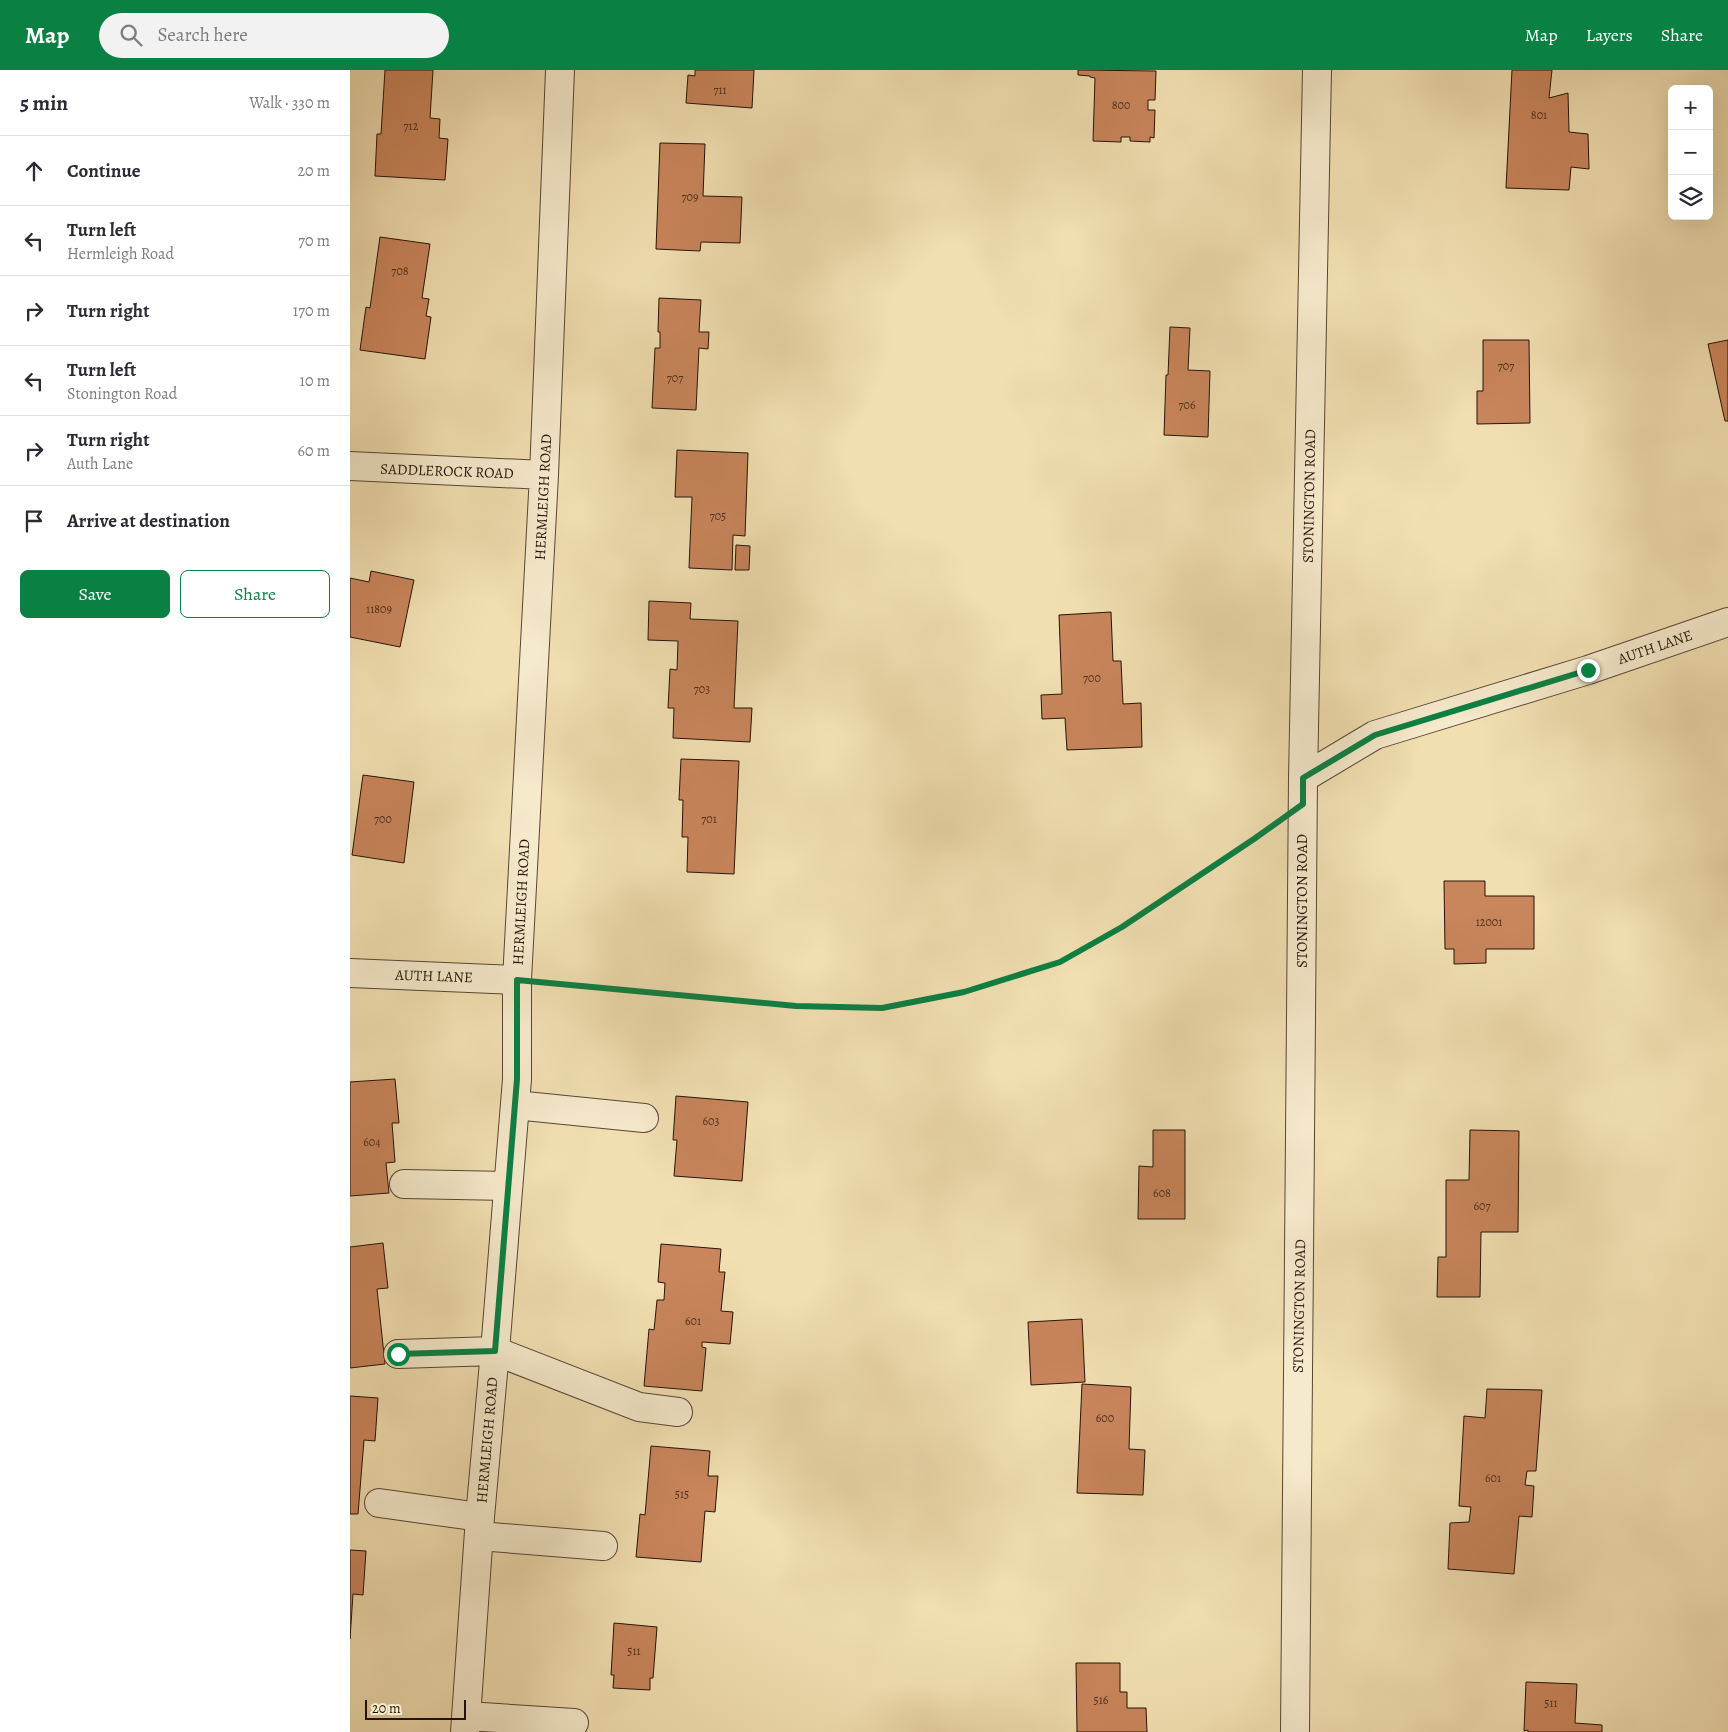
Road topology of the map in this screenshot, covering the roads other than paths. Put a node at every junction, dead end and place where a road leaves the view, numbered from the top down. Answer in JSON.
{"nodes":[{"id":1,"x":560,"y":70,"type":"edge"},
{"id":2,"x":1317,"y":70,"type":"edge"},
{"id":3,"x":350,"y":466,"type":"edge"},
{"id":4,"x":544,"y":475,"type":"junction"},
{"id":5,"x":1728,"y":622,"type":"edge"},
{"id":6,"x":1303,"y":791,"type":"junction"},
{"id":7,"x":350,"y":973,"type":"edge"},
{"id":8,"x":517,"y":980,"type":"junction"},
{"id":9,"x":515,"y":1105,"type":"junction"},
{"id":10,"x":644,"y":1118,"type":"dead end"},
{"id":11,"x":404,"y":1184,"type":"dead end"},
{"id":12,"x":508,"y":1186,"type":"junction"},
{"id":13,"x":495,"y":1351,"type":"junction"},
{"id":14,"x":398,"y":1354,"type":"dead end"},
{"id":15,"x":678,"y":1412,"type":"dead end"},
{"id":16,"x":379,"y":1503,"type":"dead end"},
{"id":17,"x":479,"y":1527,"type":"junction"},
{"id":18,"x":603,"y":1546,"type":"dead end"},
{"id":19,"x":574,"y":1723,"type":"dead end"},
{"id":20,"x":466,"y":1724,"type":"edge"},
{"id":21,"x":1295,"y":1732,"type":"edge"}],
"edges":[{"from":1,"to":4,"type":"street","name":"HERMLEIGH ROAD"},
{"from":2,"to":6,"type":"street","name":"STONINGTON ROAD"},
{"from":3,"to":4,"type":"street","name":"SADDLEROCK ROAD"},
{"from":4,"to":8,"type":"street","name":"HERMLEIGH ROAD"},
{"from":5,"to":6,"type":"street","name":"AUTH LANE"},
{"from":6,"to":21,"type":"street","name":"STONINGTON ROAD"},
{"from":7,"to":8,"type":"street","name":"AUTH LANE"},
{"from":8,"to":9,"type":"street","name":"HERMLEIGH ROAD"},
{"from":9,"to":10,"type":"street"},
{"from":9,"to":12,"type":"street","name":"HERMLEIGH ROAD"},
{"from":11,"to":12,"type":"street"},
{"from":12,"to":13,"type":"street","name":"HERMLEIGH ROAD"},
{"from":13,"to":14,"type":"street"},
{"from":13,"to":15,"type":"street"},
{"from":13,"to":17,"type":"street","name":"HERMLEIGH ROAD"},
{"from":16,"to":17,"type":"street"},
{"from":17,"to":18,"type":"street"},
{"from":17,"to":20,"type":"street","name":"HERMLEIGH ROAD"},
{"from":19,"to":20,"type":"street"}]}
